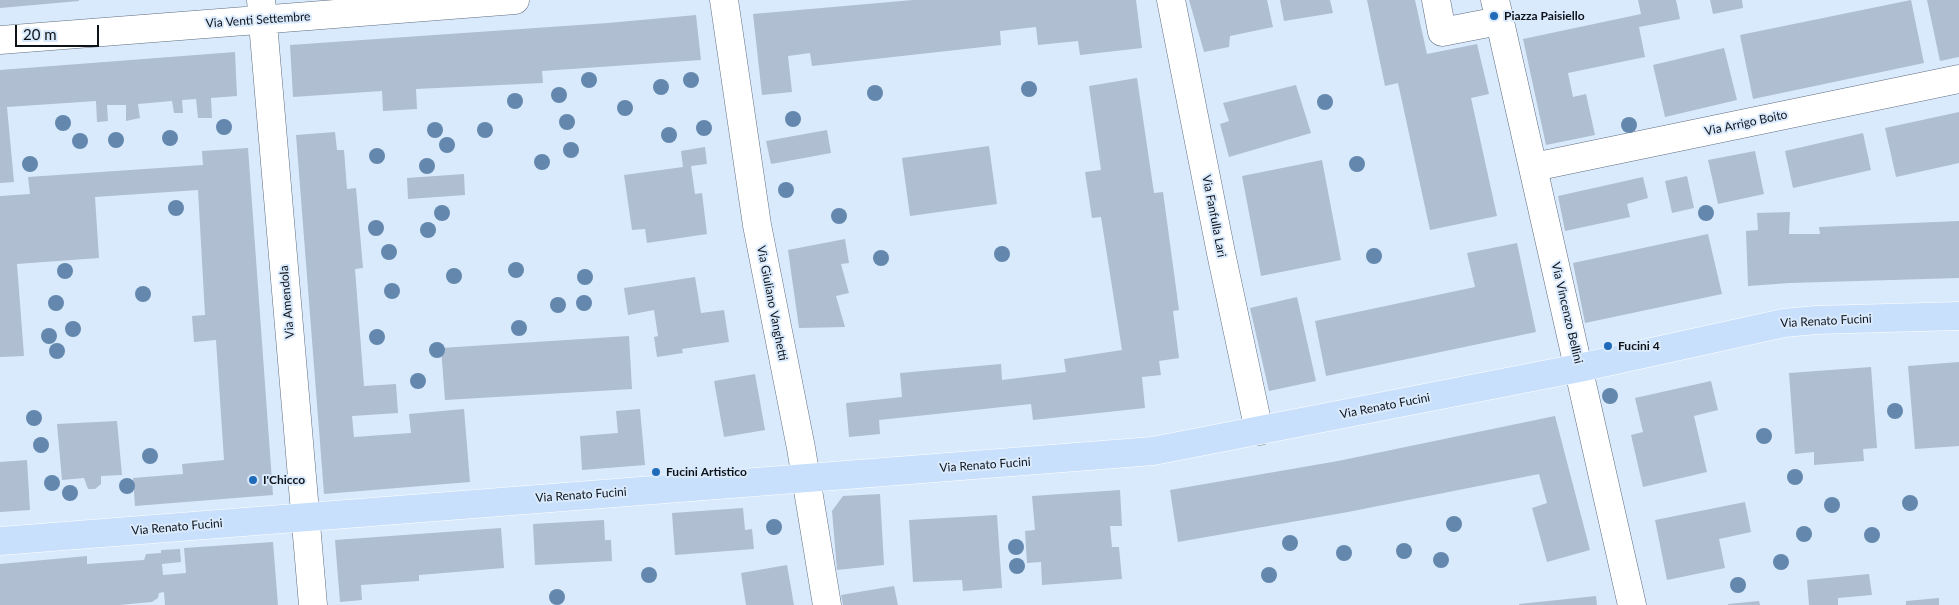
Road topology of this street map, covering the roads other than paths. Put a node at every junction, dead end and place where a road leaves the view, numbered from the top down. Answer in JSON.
{"nodes":[{"id":1,"x":515,"y":0,"type":"edge"},
{"id":2,"x":724,"y":0,"type":"edge"},
{"id":3,"x":1171,"y":0,"type":"edge"},
{"id":4,"x":1436,"y":0,"type":"edge"},
{"id":5,"x":262,"y":10,"type":"edge"},
{"id":6,"x":1497,"y":10,"type":"edge"},
{"id":7,"x":0,"y":40,"type":"edge"},
{"id":8,"x":1959,"y":79,"type":"edge"},
{"id":9,"x":1534,"y":167,"type":"junction"},
{"id":10,"x":1959,"y":316,"type":"edge"},
{"id":11,"x":1579,"y":368,"type":"junction"},
{"id":12,"x":1259,"y":431,"type":"junction"},
{"id":13,"x":806,"y":477,"type":"junction"},
{"id":14,"x":306,"y":516,"type":"junction"},
{"id":15,"x":0,"y":541,"type":"edge"},
{"id":16,"x":313,"y":605,"type":"edge"},
{"id":17,"x":827,"y":605,"type":"edge"},
{"id":18,"x":1632,"y":605,"type":"edge"}],
"edges":[{"from":1,"to":5,"type":"street","name":"Via Venti Settembre"},
{"from":2,"to":13,"type":"street","name":"Via Giuliano Vanghetti"},
{"from":3,"to":12,"type":"street","name":"Via Fanfulla Lari"},
{"from":4,"to":6,"type":"street"},
{"from":5,"to":7,"type":"street","name":"Via Venti Settembre"},
{"from":5,"to":14,"type":"street","name":"Via Amendola"},
{"from":6,"to":9,"type":"street","name":"Via Vincenzo Bellini"},
{"from":8,"to":9,"type":"street","name":"Via Arrigo Boito"},
{"from":9,"to":11,"type":"street","name":"Via Vincenzo Bellini"},
{"from":10,"to":11,"type":"main road","name":"Via Renato Fucini"},
{"from":11,"to":12,"type":"main road","name":"Via Renato Fucini"},
{"from":11,"to":18,"type":"street","name":"Via Vincenzo Bellini"},
{"from":12,"to":13,"type":"main road","name":"Via Renato Fucini"},
{"from":13,"to":14,"type":"main road","name":"Via Renato Fucini"},
{"from":13,"to":17,"type":"street","name":"Via Giuliano Vanghetti"},
{"from":14,"to":15,"type":"main road","name":"Via Renato Fucini"},
{"from":14,"to":16,"type":"street","name":"Via Amendola"}]}
